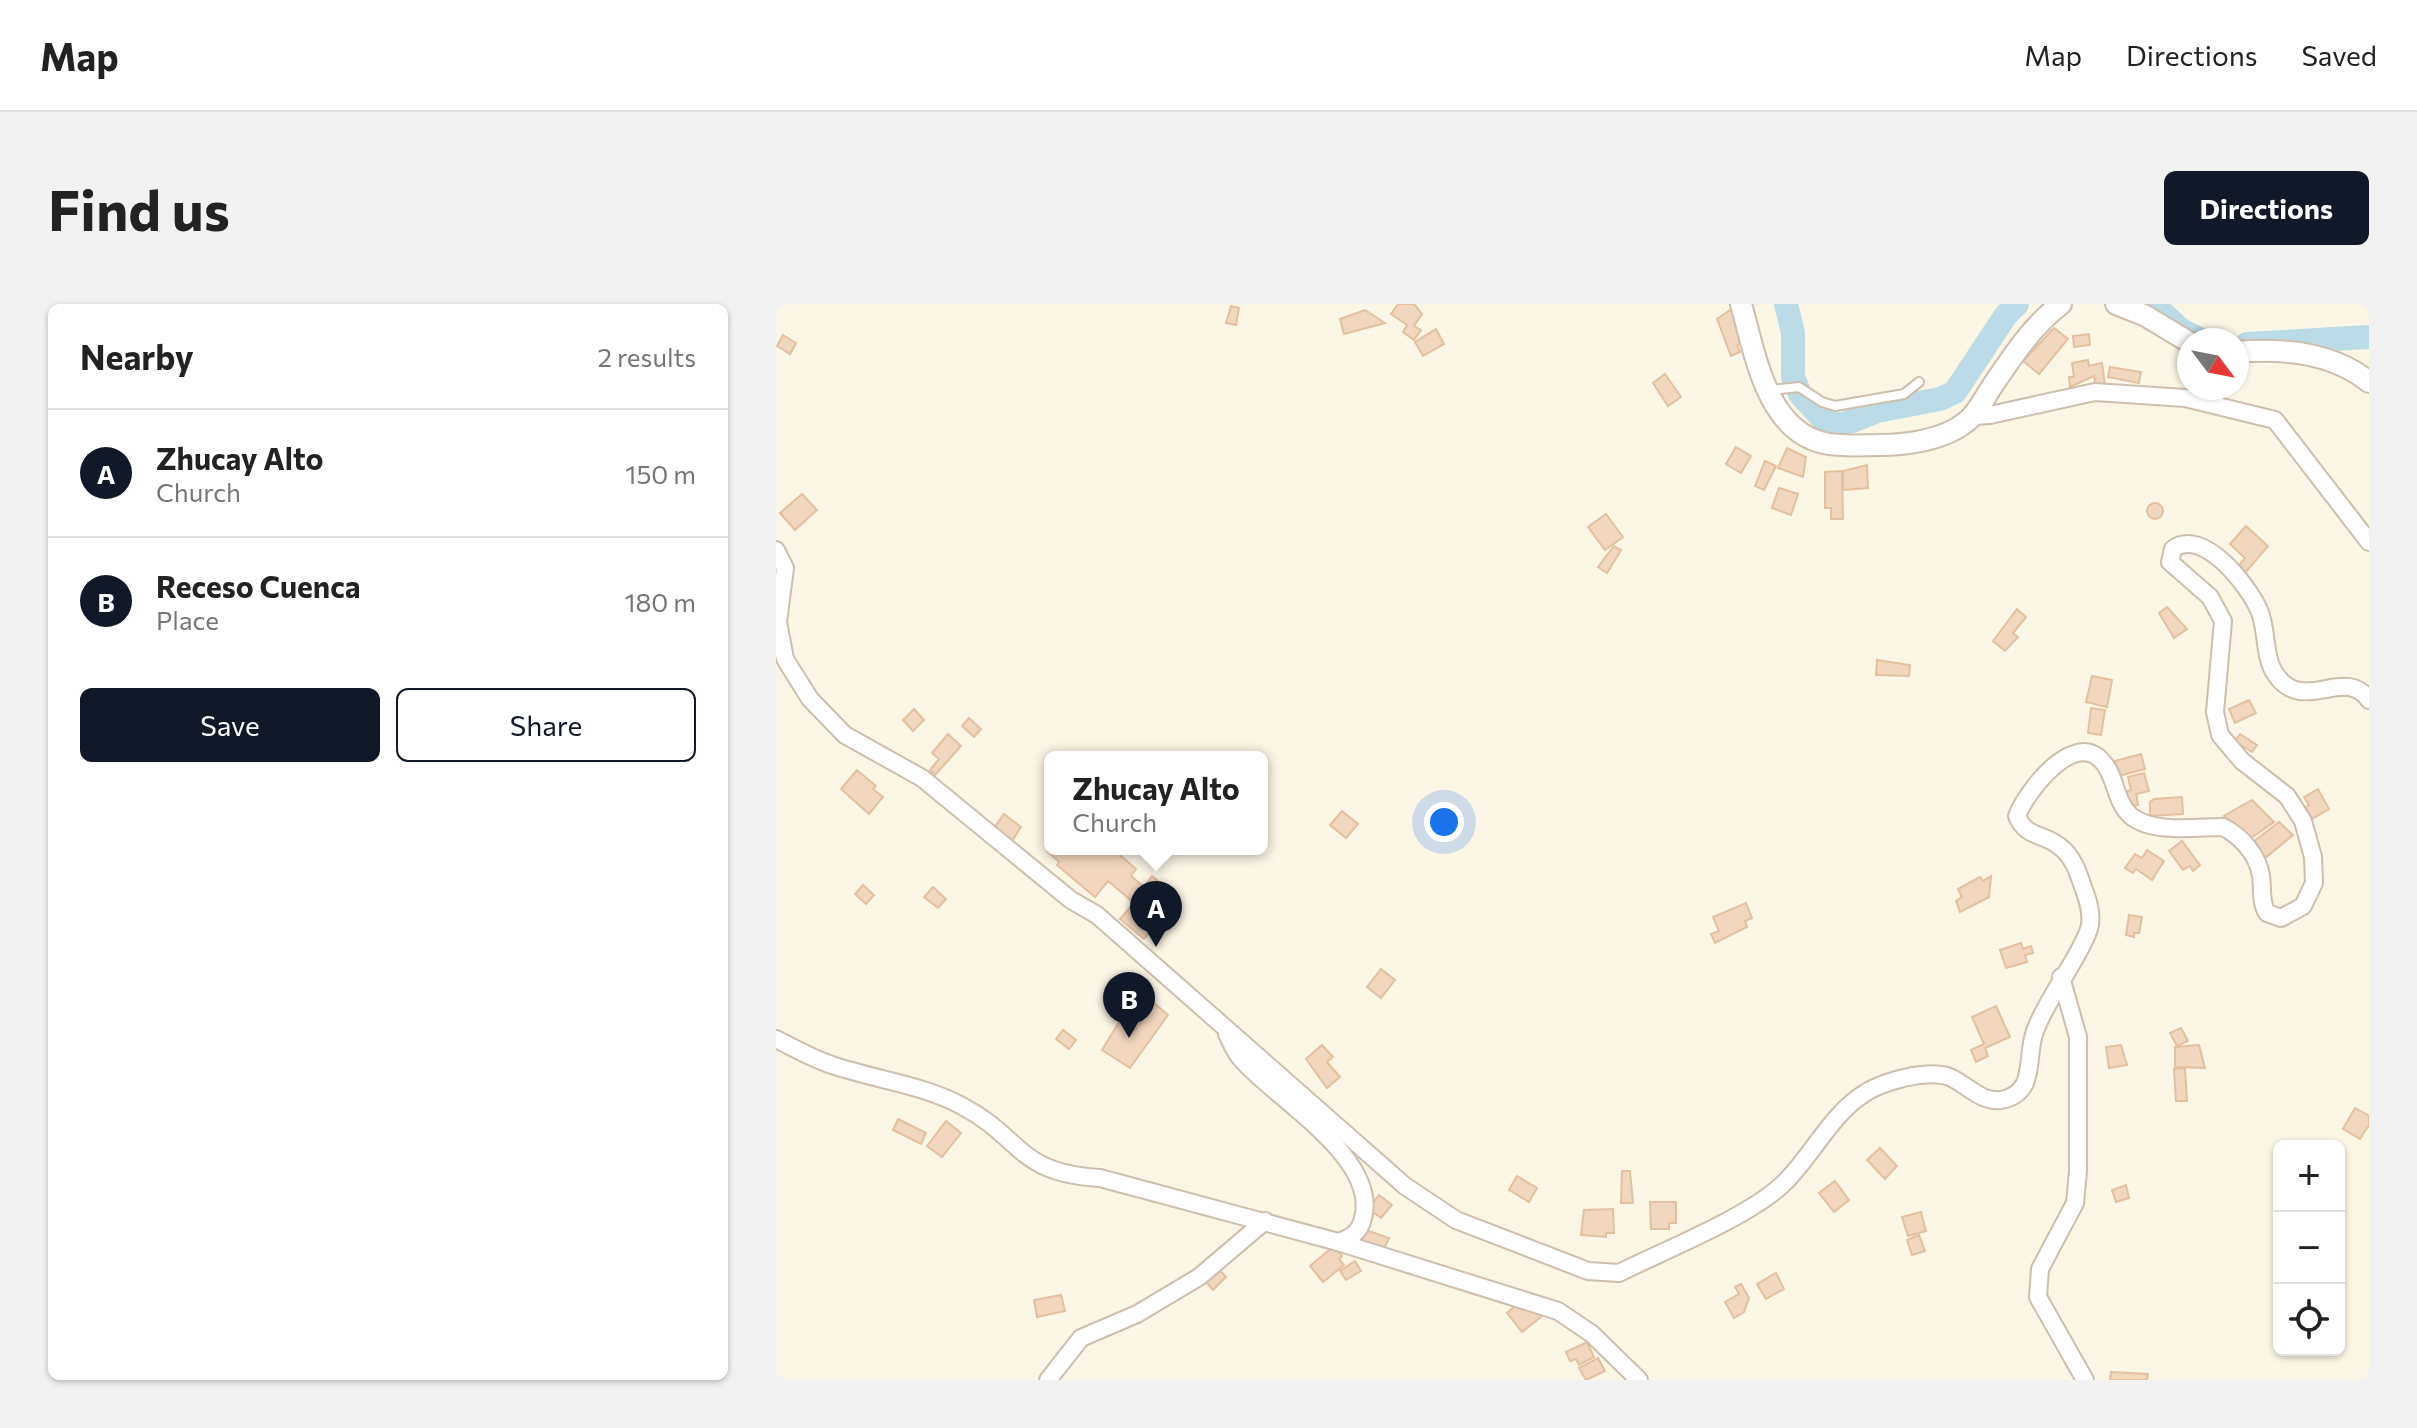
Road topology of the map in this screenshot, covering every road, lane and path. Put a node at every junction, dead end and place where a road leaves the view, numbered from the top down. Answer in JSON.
{"nodes":[{"id":1,"x":1741,"y":304,"type":"edge"},
{"id":2,"x":2061,"y":304,"type":"edge"},
{"id":3,"x":2116,"y":304,"type":"edge"},
{"id":4,"x":2177,"y":335,"type":"edge"},
{"id":5,"x":2249,"y":353,"type":"edge"},
{"id":6,"x":1919,"y":382,"type":"dead end"},
{"id":7,"x":2369,"y":382,"type":"edge"},
{"id":8,"x":1773,"y":390,"type":"junction"},
{"id":9,"x":1973,"y":416,"type":"junction"},
{"id":10,"x":2369,"y":542,"type":"edge"},
{"id":11,"x":776,"y":550,"type":"edge"},
{"id":12,"x":2369,"y":700,"type":"edge"},
{"id":13,"x":2061,"y":977,"type":"junction"},
{"id":14,"x":1220,"y":1022,"type":"junction"},
{"id":15,"x":776,"y":1039,"type":"edge"},
{"id":16,"x":1265,"y":1221,"type":"junction"},
{"id":17,"x":1338,"y":1242,"type":"junction"},
{"id":18,"x":1048,"y":1380,"type":"edge"},
{"id":19,"x":1639,"y":1380,"type":"edge"},
{"id":20,"x":2085,"y":1380,"type":"edge"}],
"edges":[{"from":1,"to":8,"type":"street"},
{"from":2,"to":9,"type":"street"},
{"from":3,"to":4,"type":"street"},
{"from":5,"to":7,"type":"street"},
{"from":6,"to":8,"type":"lane"},
{"from":8,"to":9,"type":"street"},
{"from":9,"to":10,"type":"street"},
{"from":11,"to":14,"type":"street"},
{"from":12,"to":13,"type":"street"},
{"from":13,"to":14,"type":"street"},
{"from":13,"to":20,"type":"street"},
{"from":14,"to":17,"type":"street"},
{"from":15,"to":16,"type":"street"},
{"from":16,"to":17,"type":"street"},
{"from":16,"to":18,"type":"street"},
{"from":17,"to":19,"type":"street"}]}
